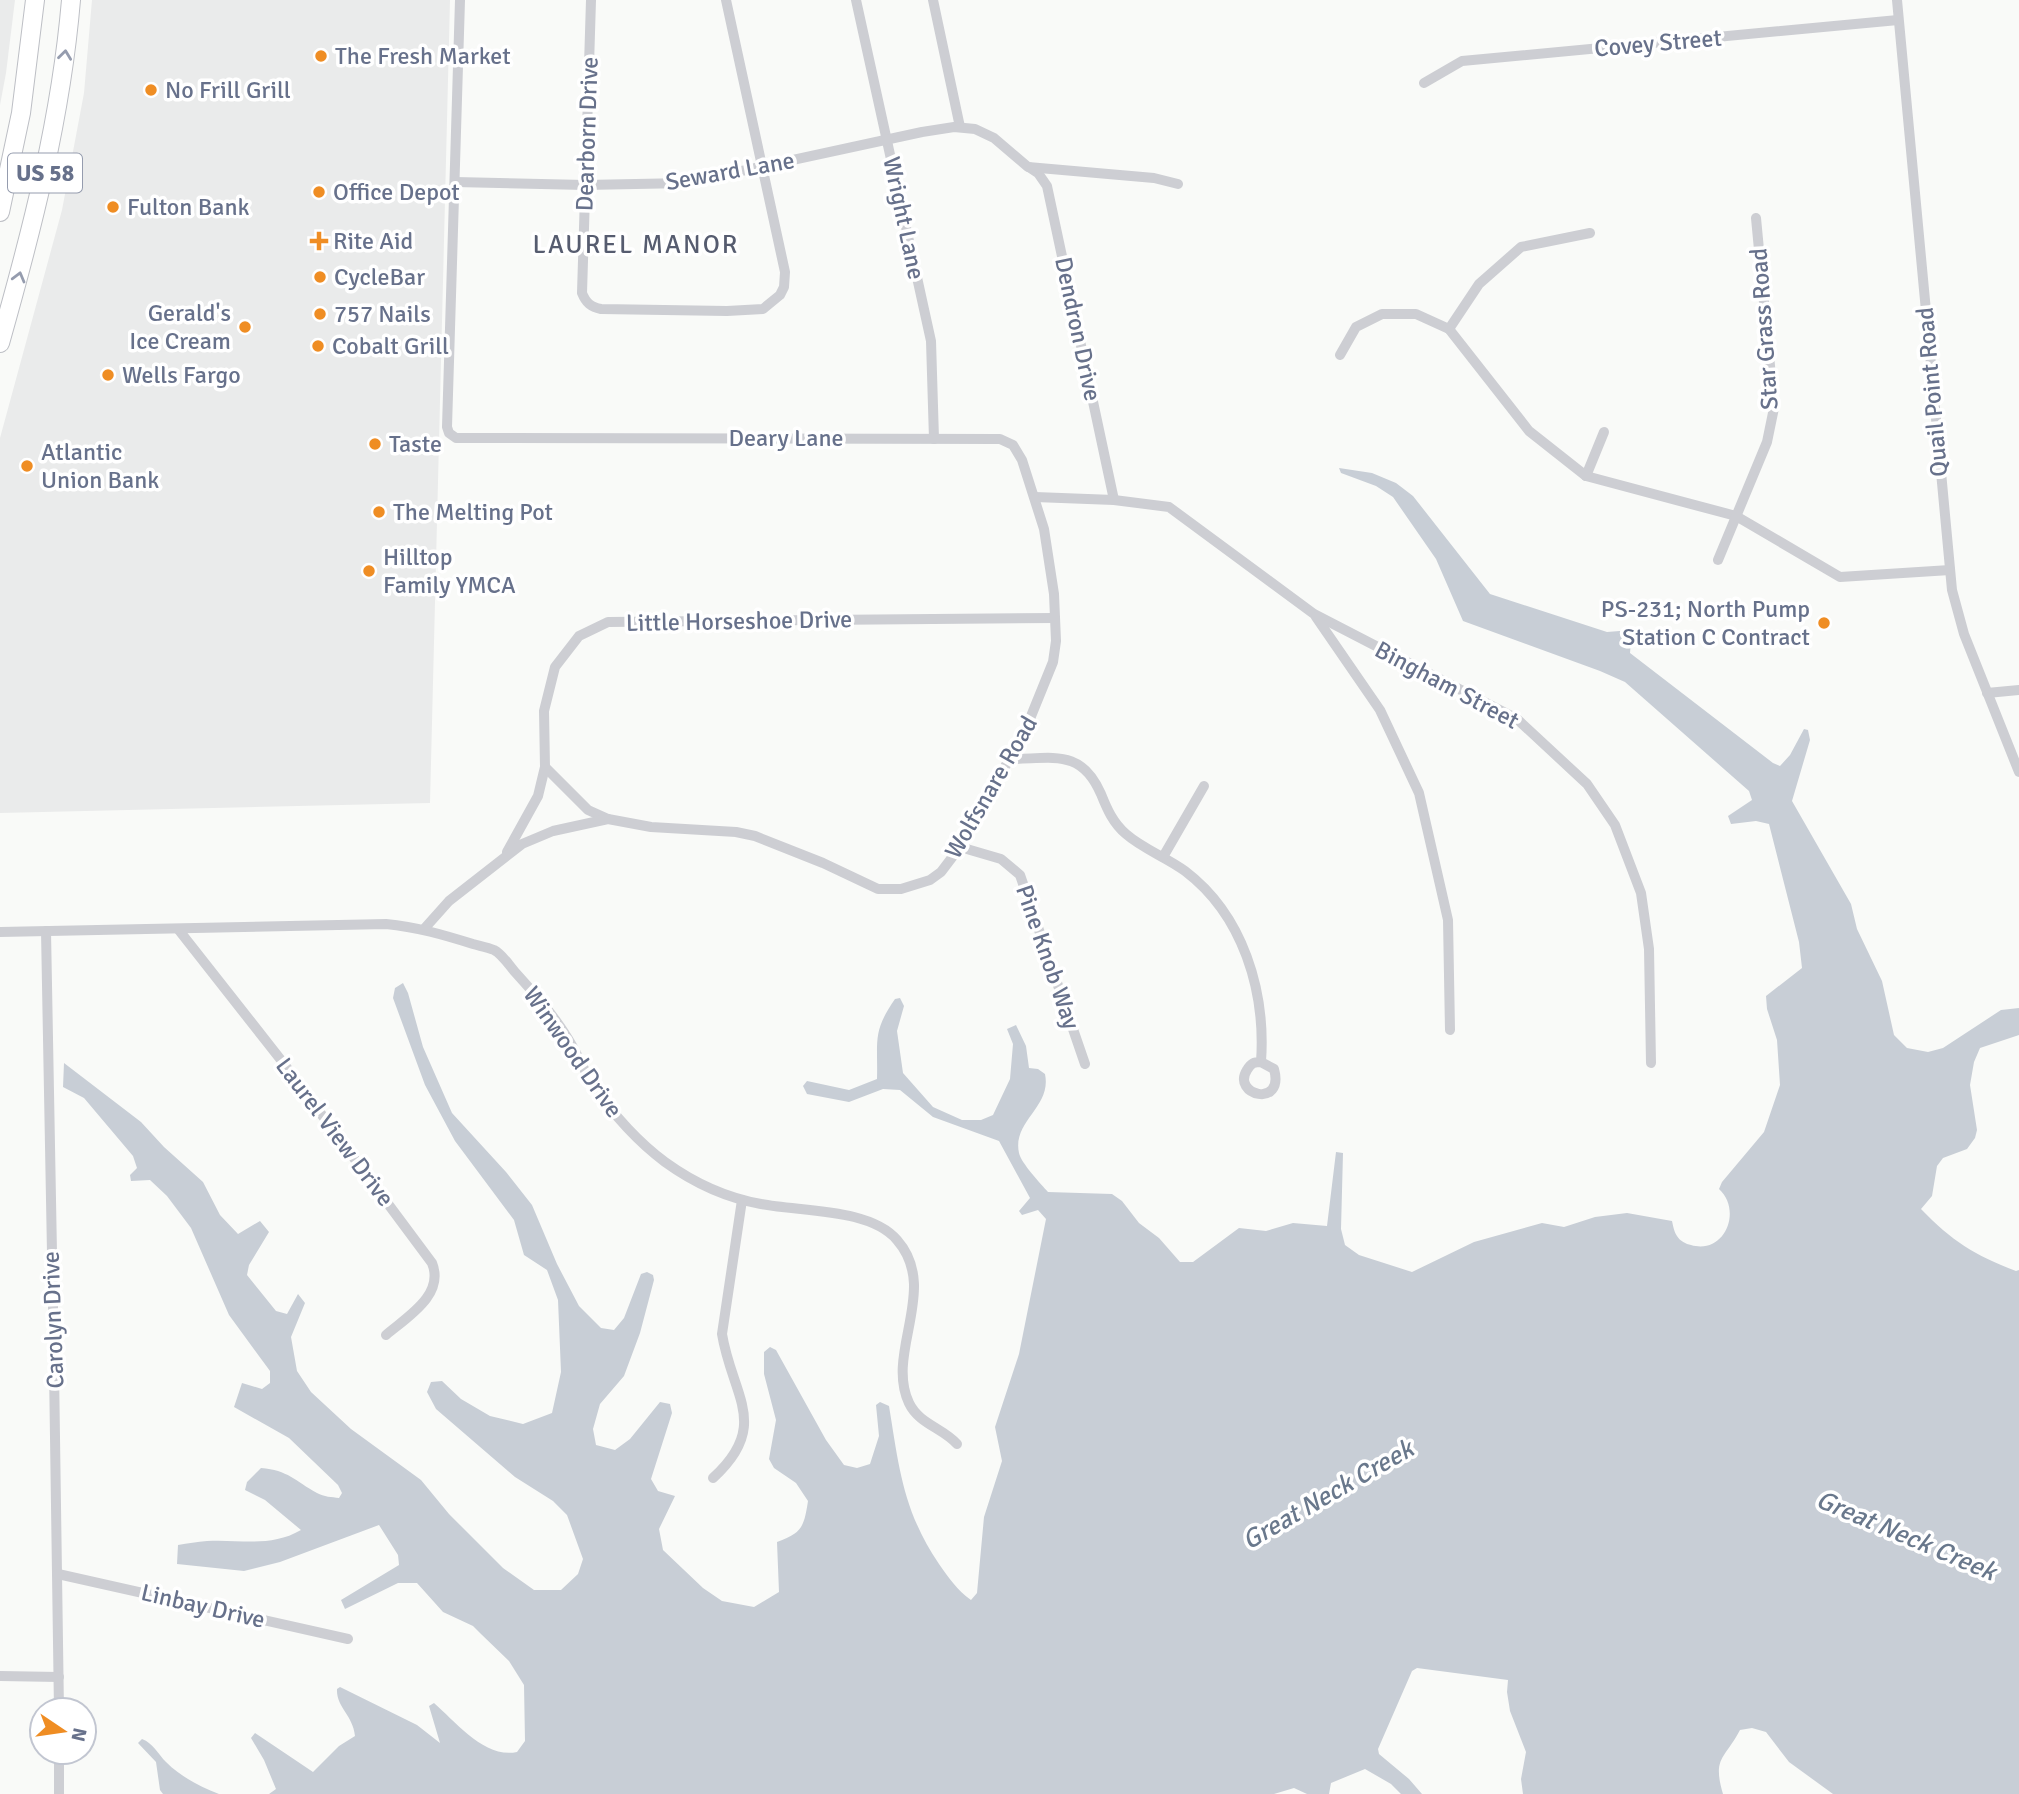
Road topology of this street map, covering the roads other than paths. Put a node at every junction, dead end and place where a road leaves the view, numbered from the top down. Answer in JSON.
{"nodes":[{"id":1,"x":35,"y":0,"type":"edge"},
{"id":2,"x":71,"y":0,"type":"edge"},
{"id":3,"x":460,"y":0,"type":"edge"},
{"id":4,"x":592,"y":0,"type":"edge"},
{"id":5,"x":726,"y":0,"type":"edge"},
{"id":6,"x":856,"y":0,"type":"edge"},
{"id":7,"x":933,"y":0,"type":"edge"},
{"id":8,"x":1896,"y":0,"type":"edge"},
{"id":9,"x":1898,"y":20,"type":"junction"},
{"id":10,"x":1424,"y":83,"type":"dead end"},
{"id":11,"x":960,"y":127,"type":"junction"},
{"id":12,"x":887,"y":139,"type":"junction"},
{"id":13,"x":763,"y":167,"type":"junction"},
{"id":14,"x":1028,"y":167,"type":"junction"},
{"id":15,"x":455,"y":183,"type":"junction"},
{"id":16,"x":1178,"y":184,"type":"dead end"},
{"id":17,"x":585,"y":185,"type":"junction"},
{"id":18,"x":0,"y":212,"type":"edge"},
{"id":19,"x":1756,"y":218,"type":"dead end"},
{"id":20,"x":1590,"y":233,"type":"dead end"},
{"id":21,"x":1449,"y":329,"type":"junction"},
{"id":22,"x":0,"y":343,"type":"edge"},
{"id":23,"x":1340,"y":355,"type":"dead end"},
{"id":24,"x":1604,"y":432,"type":"dead end"},
{"id":25,"x":934,"y":439,"type":"junction"},
{"id":26,"x":1027,"y":474,"type":"joint"},
{"id":27,"x":1586,"y":476,"type":"junction"},
{"id":28,"x":1035,"y":497,"type":"junction"},
{"id":29,"x":1114,"y":499,"type":"junction"},
{"id":30,"x":1736,"y":516,"type":"junction"},
{"id":31,"x":1718,"y":560,"type":"dead end"},
{"id":32,"x":1950,"y":570,"type":"junction"},
{"id":33,"x":1314,"y":614,"type":"junction"},
{"id":34,"x":1055,"y":618,"type":"junction"},
{"id":35,"x":2019,"y":690,"type":"edge"},
{"id":36,"x":1987,"y":693,"type":"junction"},
{"id":37,"x":1010,"y":759,"type":"junction"},
{"id":38,"x":545,"y":767,"type":"junction"},
{"id":39,"x":2019,"y":772,"type":"edge"},
{"id":40,"x":1204,"y":786,"type":"dead end"},
{"id":41,"x":608,"y":819,"type":"junction"},
{"id":42,"x":960,"y":847,"type":"junction"},
{"id":43,"x":506,"y":855,"type":"junction"},
{"id":44,"x":1163,"y":857,"type":"junction"},
{"id":45,"x":178,"y":929,"type":"junction"},
{"id":46,"x":424,"y":929,"type":"junction"},
{"id":47,"x":46,"y":931,"type":"junction"},
{"id":48,"x":0,"y":932,"type":"edge"},
{"id":49,"x":1450,"y":1030,"type":"dead end"},
{"id":50,"x":1261,"y":1062,"type":"dead end"},
{"id":51,"x":1651,"y":1063,"type":"dead end"},
{"id":52,"x":1085,"y":1064,"type":"dead end"},
{"id":53,"x":742,"y":1200,"type":"junction"},
{"id":54,"x":386,"y":1335,"type":"dead end"},
{"id":55,"x":957,"y":1444,"type":"dead end"},
{"id":56,"x":713,"y":1478,"type":"dead end"},
{"id":57,"x":58,"y":1574,"type":"junction"},
{"id":58,"x":348,"y":1639,"type":"dead end"},
{"id":59,"x":0,"y":1676,"type":"edge"},
{"id":60,"x":59,"y":1677,"type":"junction"},
{"id":61,"x":59,"y":1696,"type":"edge"},
{"id":62,"x":59,"y":1766,"type":"edge"},
{"id":63,"x":59,"y":1794,"type":"edge"}],
"edges":[{"from":1,"to":18,"type":"main road","number":"US 58"},
{"from":22,"to":2,"type":"main road","number":"US 58","one_way":true},
{"from":3,"to":15,"type":"street"},
{"from":4,"to":17,"type":"street","name":"Dearborn Drive"},
{"from":5,"to":13,"type":"street"},
{"from":6,"to":12,"type":"street","name":"Wright Lane"},
{"from":7,"to":11,"type":"street"},
{"from":8,"to":9,"type":"street","name":"Quail Point Road"},
{"from":9,"to":10,"type":"street","name":"Covey Street"},
{"from":9,"to":32,"type":"street","name":"Quail Point Road"},
{"from":11,"to":12,"type":"street","name":"Seward Lane"},
{"from":11,"to":14,"type":"street","name":"Dendron Drive"},
{"from":12,"to":13,"type":"street","name":"Seward Lane"},
{"from":12,"to":25,"type":"street","name":"Wright Lane"},
{"from":13,"to":17,"type":"street","name":"Seward Lane"},
{"from":13,"to":17,"type":"street","name":"Dearborn Drive"},
{"from":14,"to":16,"type":"street"},
{"from":14,"to":29,"type":"street","name":"Dendron Drive"},
{"from":15,"to":17,"type":"street","name":"Seward Lane"},
{"from":15,"to":25,"type":"street","name":"Deary Lane"},
{"from":19,"to":30,"type":"street","name":"Star Grass Road"},
{"from":20,"to":21,"type":"street"},
{"from":21,"to":23,"type":"street"},
{"from":21,"to":27,"type":"street"},
{"from":24,"to":27,"type":"street"},
{"from":25,"to":26,"type":"street","name":"Deary Lane"},
{"from":26,"to":28,"type":"street","name":"Wolfsnare Road"},
{"from":27,"to":30,"type":"street"},
{"from":28,"to":29,"type":"street","name":"Bingham Street"},
{"from":28,"to":34,"type":"street","name":"Wolfsnare Road"},
{"from":29,"to":33,"type":"street","name":"Bingham Street"},
{"from":30,"to":31,"type":"street","name":"Star Grass Road"},
{"from":30,"to":32,"type":"street"},
{"from":32,"to":36,"type":"street","name":"Quail Point Road"},
{"from":33,"to":49,"type":"street"},
{"from":33,"to":51,"type":"street","name":"Bingham Street"},
{"from":34,"to":37,"type":"street","name":"Wolfsnare Road"},
{"from":34,"to":38,"type":"street","name":"Little Horseshoe Drive"},
{"from":35,"to":36,"type":"street"},
{"from":36,"to":39,"type":"street","name":"Quail Point Road"},
{"from":37,"to":42,"type":"street","name":"Wolfsnare Road"},
{"from":37,"to":44,"type":"street"},
{"from":38,"to":41,"type":"street"},
{"from":38,"to":43,"type":"street","name":"Little Horseshoe Drive"},
{"from":40,"to":44,"type":"street"},
{"from":41,"to":42,"type":"street","name":"Wolfsnare Road"},
{"from":41,"to":43,"type":"street","name":"Wolfsnare Road"},
{"from":42,"to":52,"type":"street","name":"Pine Knob Way"},
{"from":43,"to":46,"type":"street","name":"Wolfsnare Road"},
{"from":44,"to":50,"type":"street"},
{"from":45,"to":46,"type":"street","name":"Winwood Drive"},
{"from":45,"to":47,"type":"street","name":"Winwood Drive"},
{"from":45,"to":54,"type":"street","name":"Laurel View Drive"},
{"from":46,"to":53,"type":"street","name":"Winwood Drive"},
{"from":47,"to":48,"type":"street","name":"Winwood Drive"},
{"from":47,"to":57,"type":"street","name":"Carolyn Drive"},
{"from":53,"to":55,"type":"street","name":"Winwood Drive"},
{"from":53,"to":56,"type":"street"},
{"from":57,"to":58,"type":"street","name":"Linbay Drive"},
{"from":57,"to":60,"type":"street","name":"Carolyn Drive"},
{"from":59,"to":60,"type":"street"},
{"from":60,"to":61,"type":"street","name":"Carolyn Drive"},
{"from":62,"to":63,"type":"street"}]}
